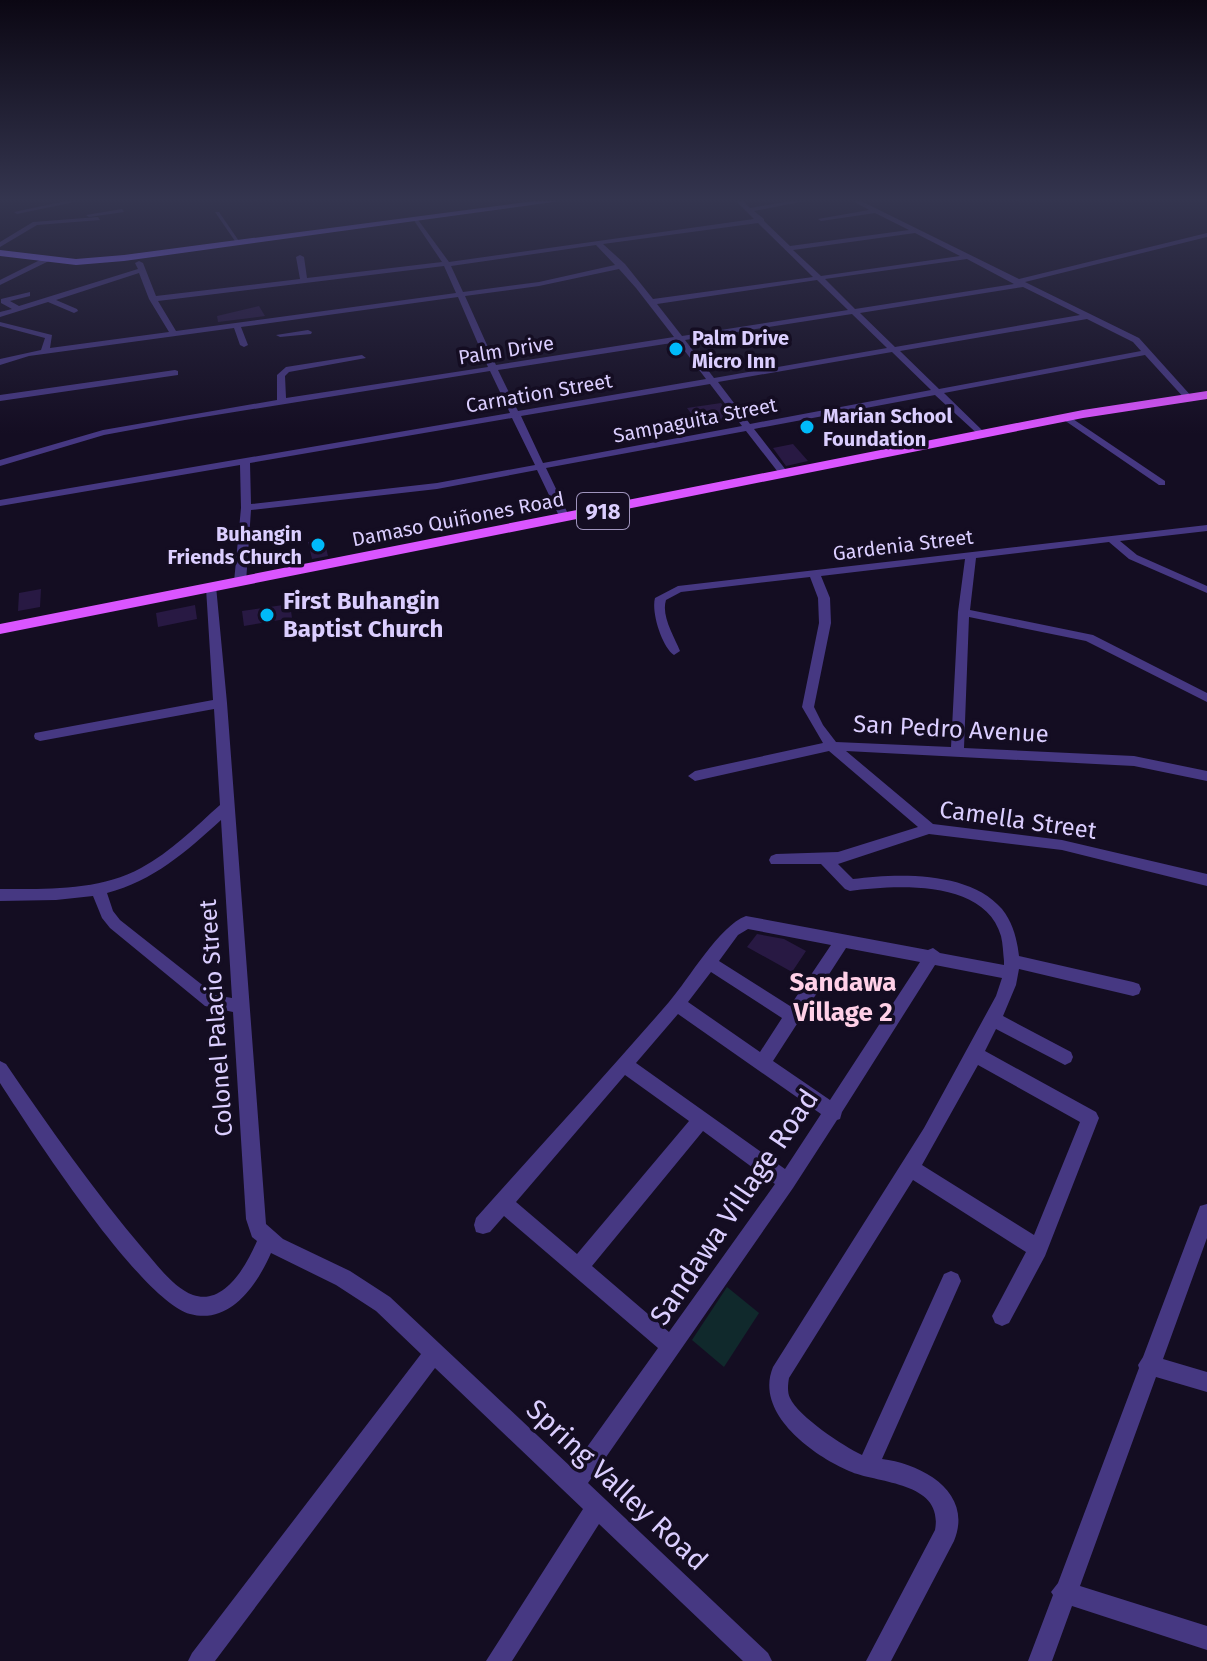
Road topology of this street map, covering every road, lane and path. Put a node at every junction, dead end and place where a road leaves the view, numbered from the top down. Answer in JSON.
{"nodes":[{"id":1,"x":817,"y":278,"type":"edge"},
{"id":2,"x":114,"y":279,"type":"edge"},
{"id":3,"x":145,"y":279,"type":"edge"},
{"id":4,"x":325,"y":279,"type":"edge"},
{"id":5,"x":454,"y":279,"type":"edge"},
{"id":6,"x":570,"y":279,"type":"edge"},
{"id":7,"x":632,"y":279,"type":"edge"},
{"id":8,"x":813,"y":279,"type":"edge"},
{"id":9,"x":1009,"y":279,"type":"edge"},
{"id":10,"x":1036,"y":279,"type":"edge"},
{"id":11,"x":304,"y":281,"type":"joint"},
{"id":12,"x":1018,"y":283,"type":"junction"},
{"id":13,"x":27,"y":294,"type":"dead end"},
{"id":14,"x":463,"y":295,"type":"junction"},
{"id":15,"x":48,"y":299,"type":"junction"},
{"id":16,"x":153,"y":299,"type":"junction"},
{"id":17,"x":652,"y":302,"type":"junction"},
{"id":18,"x":18,"y":309,"type":"junction"},
{"id":19,"x":74,"y":311,"type":"dead end"},
{"id":20,"x":854,"y":312,"type":"junction"},
{"id":21,"x":0,"y":315,"type":"edge"},
{"id":22,"x":1084,"y":317,"type":"junction"},
{"id":23,"x":276,"y":320,"type":"junction"},
{"id":24,"x":0,"y":324,"type":"edge"},
{"id":25,"x":237,"y":326,"type":"junction"},
{"id":26,"x":308,"y":332,"type":"dead end"},
{"id":27,"x":174,"y":334,"type":"junction"},
{"id":28,"x":681,"y":340,"type":"junction"},
{"id":29,"x":244,"y":345,"type":"dead end"},
{"id":30,"x":895,"y":351,"type":"junction"},
{"id":31,"x":45,"y":352,"type":"junction"},
{"id":32,"x":1149,"y":352,"type":"junction"},
{"id":33,"x":362,"y":358,"type":"dead end"},
{"id":34,"x":0,"y":362,"type":"edge"},
{"id":35,"x":494,"y":370,"type":"junction"},
{"id":36,"x":175,"y":373,"type":"dead end"},
{"id":37,"x":714,"y":382,"type":"junction"},
{"id":38,"x":939,"y":393,"type":"junction"},
{"id":39,"x":1207,"y":395,"type":"edge"},
{"id":40,"x":0,"y":398,"type":"edge"},
{"id":41,"x":1189,"y":398,"type":"junction"},
{"id":42,"x":282,"y":403,"type":"junction"},
{"id":43,"x":516,"y":415,"type":"junction"},
{"id":44,"x":1067,"y":418,"type":"junction"},
{"id":45,"x":747,"y":427,"type":"junction"},
{"id":46,"x":982,"y":435,"type":"junction"},
{"id":47,"x":245,"y":461,"type":"junction"},
{"id":48,"x":0,"y":463,"type":"edge"},
{"id":49,"x":541,"y":466,"type":"junction"},
{"id":50,"x":784,"y":474,"type":"junction"},
{"id":51,"x":1162,"y":483,"type":"dead end"},
{"id":52,"x":0,"y":503,"type":"edge"},
{"id":53,"x":246,"y":508,"type":"junction"},
{"id":54,"x":565,"y":518,"type":"junction"},
{"id":55,"x":1207,"y":528,"type":"edge"},
{"id":56,"x":1111,"y":539,"type":"junction"},
{"id":57,"x":971,"y":555,"type":"junction"},
{"id":58,"x":814,"y":573,"type":"junction"},
{"id":59,"x":240,"y":582,"type":"junction"},
{"id":60,"x":212,"y":588,"type":"junction"},
{"id":61,"x":1207,"y":590,"type":"edge"},
{"id":62,"x":964,"y":612,"type":"junction"},
{"id":63,"x":0,"y":629,"type":"edge"},
{"id":64,"x":674,"y":651,"type":"dead end"},
{"id":65,"x":1207,"y":698,"type":"edge"},
{"id":66,"x":221,"y":703,"type":"junction"},
{"id":67,"x":40,"y":736,"type":"dead end"},
{"id":68,"x":830,"y":746,"type":"junction"},
{"id":69,"x":957,"y":750,"type":"junction"},
{"id":70,"x":695,"y":776,"type":"dead end"},
{"id":71,"x":1207,"y":776,"type":"edge"},
{"id":72,"x":228,"y":806,"type":"junction"},
{"id":73,"x":929,"y":829,"type":"junction"},
{"id":74,"x":825,"y":859,"type":"junction"},
{"id":75,"x":776,"y":860,"type":"dead end"},
{"id":76,"x":1207,"y":880,"type":"edge"},
{"id":77,"x":98,"y":889,"type":"junction"},
{"id":78,"x":0,"y":895,"type":"edge"},
{"id":79,"x":843,"y":940,"type":"junction"},
{"id":80,"x":933,"y":955,"type":"junction"},
{"id":81,"x":710,"y":963,"type":"junction"},
{"id":82,"x":1011,"y":967,"type":"junction"},
{"id":83,"x":1133,"y":989,"type":"dead end"},
{"id":84,"x":677,"y":1004,"type":"junction"},
{"id":85,"x":241,"y":1007,"type":"junction"},
{"id":86,"x":794,"y":1017,"type":"junction"},
{"id":87,"x":992,"y":1018,"type":"junction"},
{"id":88,"x":974,"y":1054,"type":"junction"},
{"id":89,"x":1065,"y":1057,"type":"dead end"},
{"id":90,"x":762,"y":1063,"type":"junction"},
{"id":91,"x":625,"y":1065,"type":"junction"},
{"id":92,"x":0,"y":1069,"type":"edge"},
{"id":93,"x":834,"y":1113,"type":"junction"},
{"id":94,"x":701,"y":1120,"type":"junction"},
{"id":95,"x":911,"y":1168,"type":"junction"},
{"id":96,"x":787,"y":1182,"type":"junction"},
{"id":97,"x":503,"y":1203,"type":"junction"},
{"id":98,"x":1207,"y":1213,"type":"edge"},
{"id":99,"x":483,"y":1225,"type":"dead end"},
{"id":100,"x":267,"y":1239,"type":"junction"},
{"id":101,"x":1038,"y":1249,"type":"junction"},
{"id":102,"x":579,"y":1267,"type":"junction"},
{"id":103,"x":951,"y":1281,"type":"dead end"},
{"id":104,"x":1002,"y":1316,"type":"dead end"},
{"id":105,"x":672,"y":1347,"type":"junction"},
{"id":106,"x":434,"y":1353,"type":"junction"},
{"id":107,"x":1148,"y":1365,"type":"junction"},
{"id":108,"x":1207,"y":1382,"type":"edge"},
{"id":109,"x":867,"y":1467,"type":"junction"},
{"id":110,"x":573,"y":1485,"type":"junction"},
{"id":111,"x":597,"y":1508,"type":"junction"},
{"id":112,"x":1063,"y":1592,"type":"junction"},
{"id":113,"x":1207,"y":1638,"type":"edge"},
{"id":114,"x":200,"y":1661,"type":"edge"},
{"id":115,"x":498,"y":1661,"type":"edge"},
{"id":116,"x":760,"y":1661,"type":"edge"},
{"id":117,"x":878,"y":1661,"type":"edge"},
{"id":118,"x":1040,"y":1661,"type":"edge"}],
"edges":[{"from":1,"to":20,"type":"street"},
{"from":2,"to":15,"type":"street"},
{"from":3,"to":16,"type":"street"},
{"from":4,"to":11,"type":"street"},
{"from":5,"to":14,"type":"street"},
{"from":6,"to":14,"type":"street"},
{"from":7,"to":17,"type":"street"},
{"from":8,"to":17,"type":"street"},
{"from":9,"to":12,"type":"street"},
{"from":10,"to":12,"type":"street","name":"Palm Drive"},
{"from":11,"to":16,"type":"street"},
{"from":12,"to":20,"type":"street","name":"Palm Drive"},
{"from":12,"to":22,"type":"street"},
{"from":13,"to":18,"type":"street"},
{"from":14,"to":23,"type":"street"},
{"from":14,"to":35,"type":"street"},
{"from":15,"to":18,"type":"street"},
{"from":15,"to":19,"type":"street"},
{"from":16,"to":27,"type":"street"},
{"from":17,"to":28,"type":"street"},
{"from":18,"to":21,"type":"street"},
{"from":20,"to":28,"type":"street","name":"Palm Drive"},
{"from":20,"to":30,"type":"street"},
{"from":22,"to":30,"type":"street","name":"Carnation Street"},
{"from":22,"to":32,"type":"street"},
{"from":23,"to":25,"type":"street"},
{"from":23,"to":26,"type":"street"},
{"from":24,"to":31,"type":"street"},
{"from":25,"to":27,"type":"street"},
{"from":25,"to":29,"type":"street"},
{"from":27,"to":31,"type":"street"},
{"from":28,"to":35,"type":"street","name":"Palm Drive"},
{"from":28,"to":37,"type":"street"},
{"from":30,"to":37,"type":"street","name":"Carnation Street"},
{"from":30,"to":38,"type":"street"},
{"from":31,"to":34,"type":"street"},
{"from":32,"to":38,"type":"street","name":"Sampaguita Street"},
{"from":32,"to":41,"type":"street"},
{"from":33,"to":42,"type":"street"},
{"from":35,"to":42,"type":"street","name":"Palm Drive"},
{"from":35,"to":43,"type":"street"},
{"from":36,"to":40,"type":"street"},
{"from":37,"to":43,"type":"street","name":"Carnation Street"},
{"from":37,"to":45,"type":"street"},
{"from":38,"to":45,"type":"street","name":"Sampaguita Street"},
{"from":38,"to":46,"type":"street"},
{"from":39,"to":41,"type":"main road","name":"Damaso Quiñones Road","number":"918"},
{"from":41,"to":44,"type":"main road","name":"Damaso Quiñones Road","number":"918"},
{"from":42,"to":48,"type":"street","name":"Palm Drive"},
{"from":43,"to":47,"type":"street","name":"Carnation Street"},
{"from":43,"to":49,"type":"street"},
{"from":44,"to":46,"type":"main road","name":"Damaso Quiñones Road","number":"918"},
{"from":44,"to":51,"type":"street"},
{"from":45,"to":49,"type":"street","name":"Sampaguita Street"},
{"from":45,"to":50,"type":"street"},
{"from":46,"to":50,"type":"main road","name":"Damaso Quiñones Road","number":"918"},
{"from":47,"to":52,"type":"street","name":"Carnation Street"},
{"from":47,"to":53,"type":"street"},
{"from":49,"to":53,"type":"street","name":"Sampaguita Street"},
{"from":49,"to":54,"type":"street"},
{"from":50,"to":54,"type":"main road","name":"Damaso Quiñones Road","number":"918"},
{"from":53,"to":59,"type":"street"},
{"from":54,"to":59,"type":"main road","name":"Damaso Quiñones Road","number":"918"},
{"from":55,"to":56,"type":"street","name":"Gardenia Street"},
{"from":56,"to":57,"type":"street","name":"Gardenia Street"},
{"from":56,"to":61,"type":"street"},
{"from":57,"to":58,"type":"street","name":"Gardenia Street"},
{"from":57,"to":62,"type":"street"},
{"from":58,"to":64,"type":"street","name":"Gardenia Street"},
{"from":58,"to":68,"type":"street"},
{"from":59,"to":60,"type":"main road","name":"Damaso Quiñones Road","number":"918"},
{"from":60,"to":63,"type":"main road","name":"Damaso Quiñones Road","number":"918"},
{"from":60,"to":66,"type":"street","name":"Colonel Palacio Street"},
{"from":62,"to":65,"type":"street"},
{"from":62,"to":69,"type":"street"},
{"from":66,"to":67,"type":"street"},
{"from":66,"to":72,"type":"street","name":"Colonel Palacio Street"},
{"from":68,"to":69,"type":"street","name":"San Pedro Avenue"},
{"from":68,"to":70,"type":"street","name":"San Pedro Avenue"},
{"from":68,"to":73,"type":"street"},
{"from":69,"to":71,"type":"street","name":"San Pedro Avenue"},
{"from":72,"to":77,"type":"street"},
{"from":72,"to":85,"type":"street","name":"Colonel Palacio Street"},
{"from":73,"to":74,"type":"street","name":"Camella Street"},
{"from":73,"to":76,"type":"street","name":"Camella Street"},
{"from":74,"to":75,"type":"street","name":"Camella Street"},
{"from":74,"to":82,"type":"street"},
{"from":77,"to":78,"type":"street"},
{"from":77,"to":85,"type":"street"},
{"from":79,"to":80,"type":"street"},
{"from":79,"to":81,"type":"street"},
{"from":79,"to":86,"type":"street"},
{"from":80,"to":82,"type":"street"},
{"from":80,"to":93,"type":"street","name":"Sandawa Village Road"},
{"from":81,"to":84,"type":"street"},
{"from":81,"to":86,"type":"street"},
{"from":82,"to":83,"type":"street"},
{"from":82,"to":87,"type":"street"},
{"from":84,"to":90,"type":"street"},
{"from":84,"to":91,"type":"street"},
{"from":85,"to":100,"type":"street","name":"Colonel Palacio Street"},
{"from":86,"to":90,"type":"street"},
{"from":87,"to":88,"type":"street"},
{"from":87,"to":89,"type":"street"},
{"from":88,"to":95,"type":"street"},
{"from":88,"to":101,"type":"street"},
{"from":90,"to":93,"type":"street"},
{"from":91,"to":94,"type":"street"},
{"from":91,"to":97,"type":"street"},
{"from":92,"to":100,"type":"street"},
{"from":93,"to":96,"type":"street","name":"Sandawa Village Road"},
{"from":94,"to":96,"type":"street"},
{"from":94,"to":102,"type":"street"},
{"from":95,"to":101,"type":"street"},
{"from":95,"to":109,"type":"street"},
{"from":96,"to":105,"type":"street","name":"Sandawa Village Road"},
{"from":97,"to":99,"type":"street"},
{"from":97,"to":102,"type":"street"},
{"from":98,"to":107,"type":"street"},
{"from":100,"to":106,"type":"street"},
{"from":101,"to":104,"type":"street"},
{"from":102,"to":105,"type":"street"},
{"from":103,"to":109,"type":"street"},
{"from":105,"to":110,"type":"street","name":"Sandawa Village Road"},
{"from":106,"to":110,"type":"street","name":"Spring Valley Road"},
{"from":106,"to":114,"type":"street"},
{"from":107,"to":108,"type":"street"},
{"from":107,"to":112,"type":"street"},
{"from":109,"to":117,"type":"street"},
{"from":110,"to":111,"type":"street","name":"Spring Valley Road"},
{"from":111,"to":115,"type":"street"},
{"from":111,"to":116,"type":"street","name":"Spring Valley Road"},
{"from":112,"to":113,"type":"street"},
{"from":112,"to":118,"type":"street"}]}
